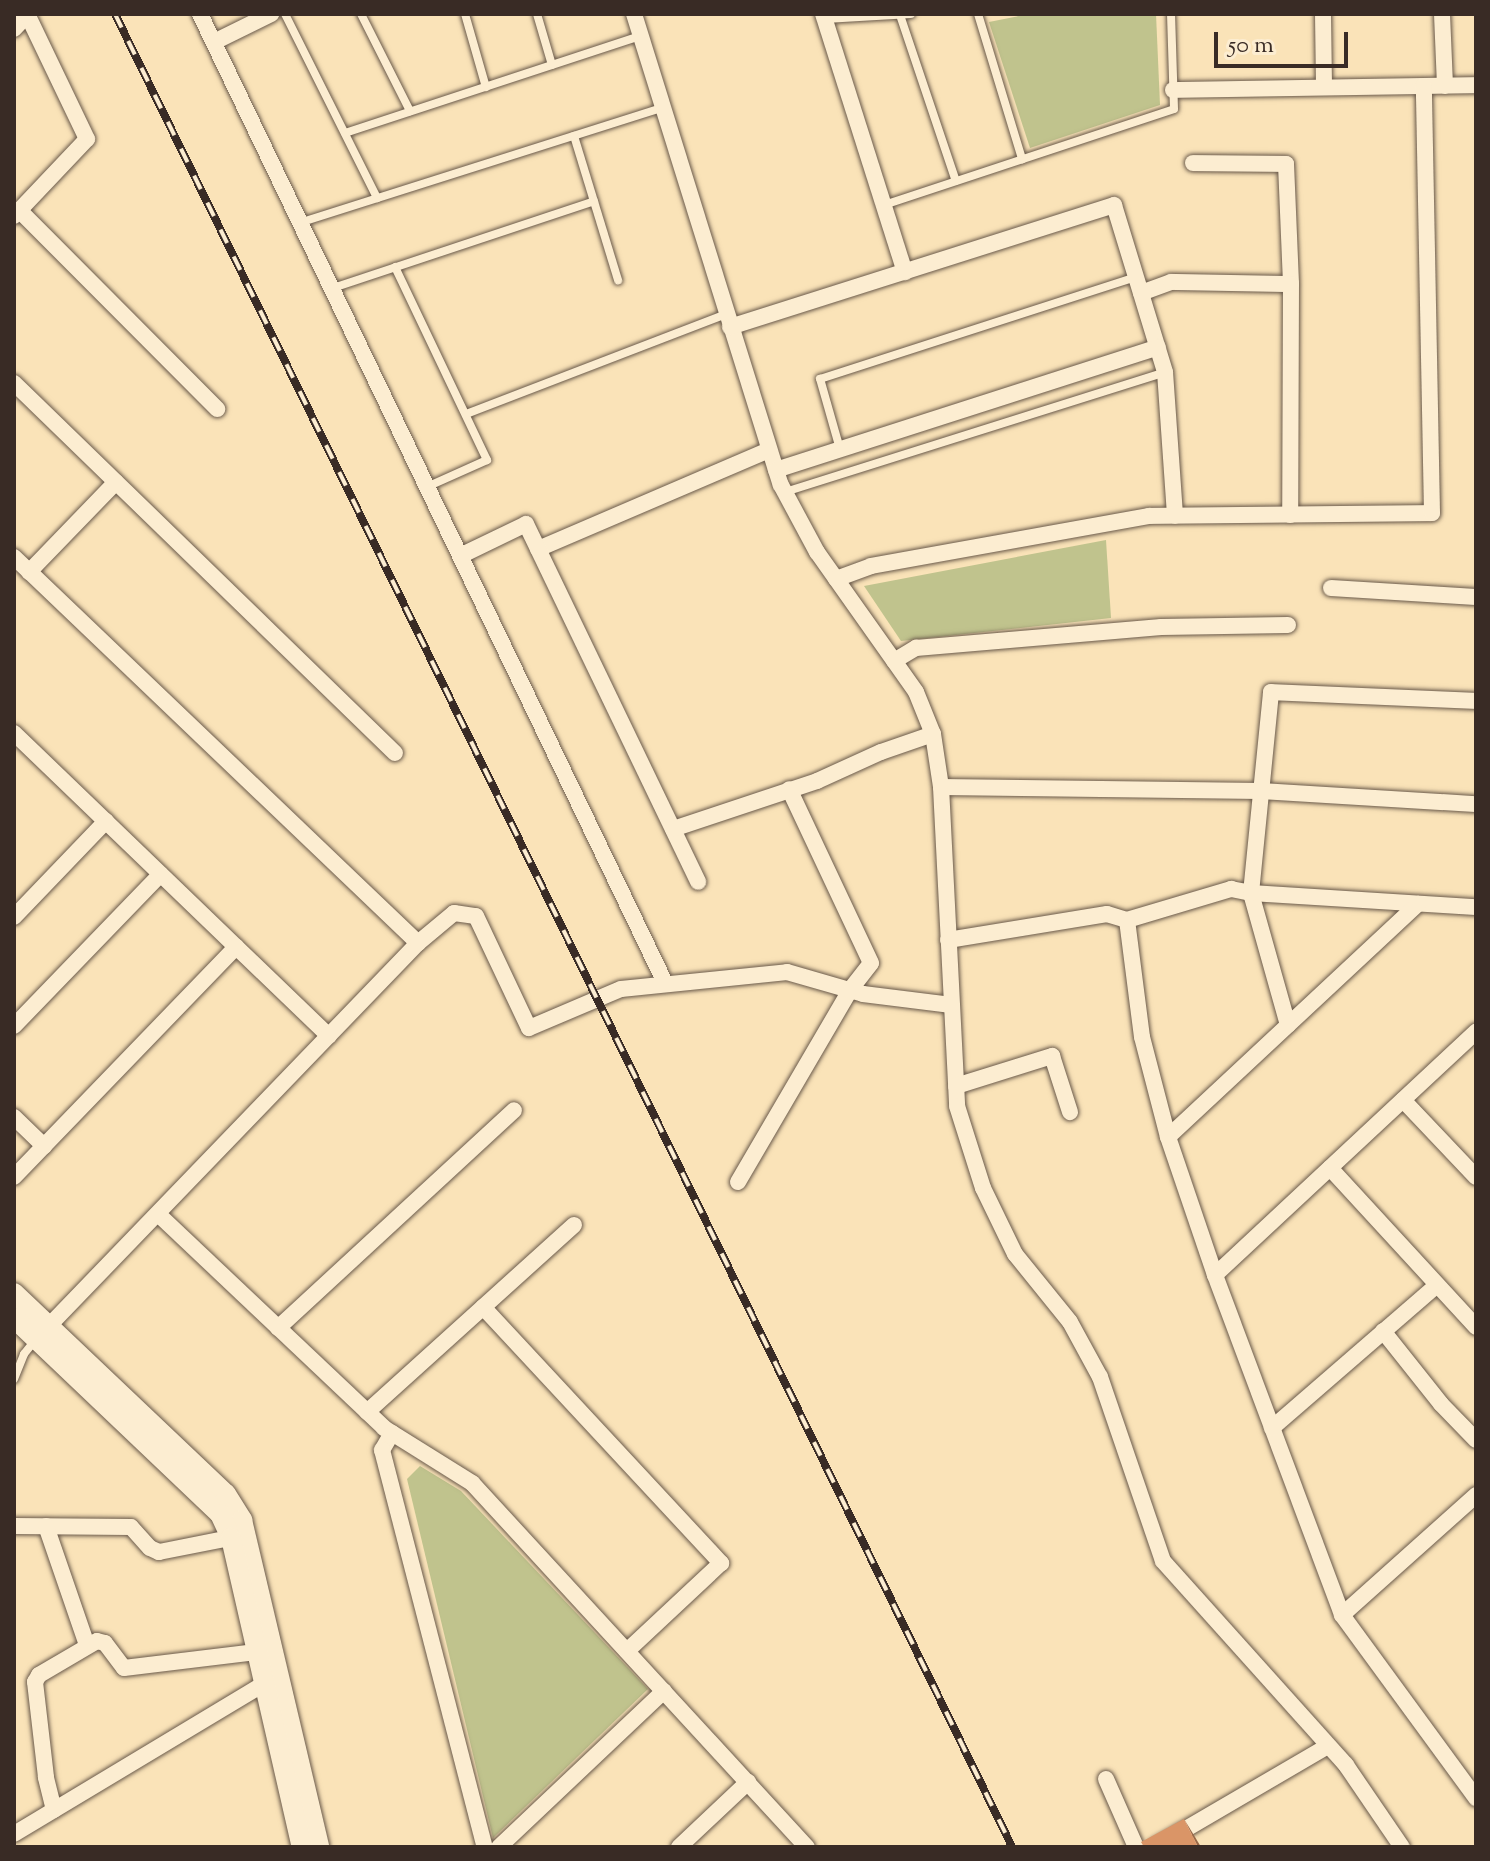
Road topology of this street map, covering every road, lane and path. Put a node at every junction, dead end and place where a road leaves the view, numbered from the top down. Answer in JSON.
{"nodes":[{"id":1,"x":200,"y":14,"type":"edge"},
{"id":2,"x":271,"y":14,"type":"edge"},
{"id":3,"x":285,"y":14,"type":"edge"},
{"id":4,"x":361,"y":14,"type":"edge"},
{"id":5,"x":465,"y":14,"type":"edge"},
{"id":6,"x":537,"y":14,"type":"edge"},
{"id":7,"x":634,"y":14,"type":"edge"},
{"id":8,"x":911,"y":14,"type":"edge"},
{"id":9,"x":978,"y":14,"type":"edge"},
{"id":10,"x":1171,"y":14,"type":"edge"},
{"id":11,"x":1323,"y":14,"type":"edge"},
{"id":12,"x":1442,"y":14,"type":"edge"},
{"id":13,"x":27,"y":15,"type":"edge"},
{"id":14,"x":900,"y":15,"type":"edge"},
{"id":15,"x":824,"y":16,"type":"edge"},
{"id":16,"x":14,"y":29,"type":"edge"},
{"id":17,"x":640,"y":36,"type":"junction"},
{"id":18,"x":214,"y":42,"type":"junction"},
{"id":19,"x":552,"y":65,"type":"junction"},
{"id":20,"x":1476,"y":85,"type":"edge"},
{"id":21,"x":1424,"y":86,"type":"junction"},
{"id":22,"x":1445,"y":86,"type":"junction"},
{"id":23,"x":486,"y":87,"type":"junction"},
{"id":24,"x":1324,"y":87,"type":"junction"},
{"id":25,"x":1173,"y":90,"type":"junction"},
{"id":26,"x":662,"y":108,"type":"junction"},
{"id":27,"x":410,"y":111,"type":"junction"},
{"id":28,"x":345,"y":133,"type":"junction"},
{"id":29,"x":574,"y":136,"type":"junction"},
{"id":30,"x":1022,"y":159,"type":"junction"},
{"id":31,"x":1193,"y":163,"type":"dead end"},
{"id":32,"x":956,"y":181,"type":"junction"},
{"id":33,"x":377,"y":198,"type":"junction"},
{"id":34,"x":594,"y":201,"type":"junction"},
{"id":35,"x":884,"y":205,"type":"junction"},
{"id":36,"x":16,"y":213,"type":"edge"},
{"id":37,"x":302,"y":222,"type":"junction"},
{"id":38,"x":395,"y":267,"type":"junction"},
{"id":39,"x":905,"y":272,"type":"junction"},
{"id":40,"x":618,"y":280,"type":"dead end"},
{"id":41,"x":1291,"y":284,"type":"junction"},
{"id":42,"x":1139,"y":285,"type":"junction"},
{"id":43,"x":333,"y":288,"type":"junction"},
{"id":44,"x":728,"y":320,"type":"junction"},
{"id":45,"x":1158,"y":347,"type":"junction"},
{"id":46,"x":1165,"y":372,"type":"junction"},
{"id":47,"x":14,"y":383,"type":"edge"},
{"id":48,"x":217,"y":409,"type":"dead end"},
{"id":49,"x":466,"y":414,"type":"junction"},
{"id":50,"x":840,"y":449,"type":"junction"},
{"id":51,"x":769,"y":450,"type":"junction"},
{"id":52,"x":776,"y":470,"type":"junction"},
{"id":53,"x":116,"y":482,"type":"junction"},
{"id":54,"x":429,"y":486,"type":"junction"},
{"id":55,"x":785,"y":493,"type":"junction"},
{"id":56,"x":1290,"y":515,"type":"junction"},
{"id":57,"x":1175,"y":516,"type":"junction"},
{"id":58,"x":538,"y":549,"type":"junction"},
{"id":59,"x":462,"y":555,"type":"junction"},
{"id":60,"x":14,"y":557,"type":"edge"},
{"id":61,"x":29,"y":572,"type":"junction"},
{"id":62,"x":836,"y":579,"type":"junction"},
{"id":63,"x":1331,"y":588,"type":"dead end"},
{"id":64,"x":1476,"y":597,"type":"edge"},
{"id":65,"x":1288,"y":625,"type":"dead end"},
{"id":66,"x":894,"y":661,"type":"junction"},
{"id":67,"x":1476,"y":701,"type":"edge"},
{"id":68,"x":933,"y":734,"type":"junction"},
{"id":69,"x":15,"y":735,"type":"edge"},
{"id":70,"x":395,"y":753,"type":"dead end"},
{"id":71,"x":941,"y":787,"type":"junction"},
{"id":72,"x":789,"y":789,"type":"junction"},
{"id":73,"x":1261,"y":791,"type":"junction"},
{"id":74,"x":1476,"y":804,"type":"edge"},
{"id":75,"x":106,"y":821,"type":"junction"},
{"id":76,"x":673,"y":829,"type":"junction"},
{"id":77,"x":161,"y":874,"type":"junction"},
{"id":78,"x":698,"y":882,"type":"dead end"},
{"id":79,"x":1251,"y":893,"type":"junction"},
{"id":80,"x":1418,"y":904,"type":"junction"},
{"id":81,"x":1476,"y":907,"type":"edge"},
{"id":82,"x":14,"y":917,"type":"edge"},
{"id":83,"x":1127,"y":920,"type":"junction"},
{"id":84,"x":948,"y":940,"type":"junction"},
{"id":85,"x":418,"y":943,"type":"junction"},
{"id":86,"x":236,"y":947,"type":"junction"},
{"id":87,"x":665,"y":983,"type":"junction"},
{"id":88,"x":850,"y":990,"type":"junction"},
{"id":89,"x":951,"y":1005,"type":"junction"},
{"id":90,"x":1288,"y":1025,"type":"junction"},
{"id":91,"x":14,"y":1026,"type":"edge"},
{"id":92,"x":1476,"y":1032,"type":"edge"},
{"id":93,"x":329,"y":1036,"type":"junction"},
{"id":94,"x":956,"y":1086,"type":"junction"},
{"id":95,"x":1403,"y":1100,"type":"junction"},
{"id":96,"x":514,"y":1110,"type":"dead end"},
{"id":97,"x":1070,"y":1112,"type":"dead end"},
{"id":98,"x":14,"y":1117,"type":"edge"},
{"id":99,"x":1168,"y":1137,"type":"junction"},
{"id":100,"x":44,"y":1146,"type":"junction"},
{"id":101,"x":1330,"y":1168,"type":"junction"},
{"id":102,"x":14,"y":1177,"type":"edge"},
{"id":103,"x":1476,"y":1177,"type":"edge"},
{"id":104,"x":738,"y":1182,"type":"dead end"},
{"id":105,"x":158,"y":1214,"type":"junction"},
{"id":106,"x":574,"y":1225,"type":"dead end"},
{"id":107,"x":1215,"y":1275,"type":"junction"},
{"id":108,"x":1437,"y":1285,"type":"junction"},
{"id":109,"x":14,"y":1293,"type":"edge"},
{"id":110,"x":483,"y":1307,"type":"junction"},
{"id":111,"x":14,"y":1318,"type":"edge"},
{"id":112,"x":1476,"y":1327,"type":"edge"},
{"id":113,"x":278,"y":1328,"type":"junction"},
{"id":114,"x":1384,"y":1331,"type":"junction"},
{"id":115,"x":43,"y":1333,"type":"junction"},
{"id":116,"x":14,"y":1379,"type":"edge"},
{"id":117,"x":367,"y":1412,"type":"junction"},
{"id":118,"x":1272,"y":1428,"type":"junction"},
{"id":119,"x":392,"y":1433,"type":"junction"},
{"id":120,"x":1476,"y":1440,"type":"edge"},
{"id":121,"x":1476,"y":1495,"type":"edge"},
{"id":122,"x":14,"y":1526,"type":"edge"},
{"id":123,"x":46,"y":1526,"type":"junction"},
{"id":124,"x":238,"y":1536,"type":"junction"},
{"id":125,"x":1342,"y":1615,"type":"junction"},
{"id":126,"x":87,"y":1645,"type":"junction"},
{"id":127,"x":627,"y":1651,"type":"junction"},
{"id":128,"x":256,"y":1652,"type":"junction"},
{"id":129,"x":264,"y":1684,"type":"junction"},
{"id":130,"x":664,"y":1691,"type":"junction"},
{"id":131,"x":1328,"y":1746,"type":"junction"},
{"id":132,"x":1106,"y":1779,"type":"dead end"},
{"id":133,"x":748,"y":1782,"type":"junction"},
{"id":134,"x":1476,"y":1798,"type":"edge"},
{"id":135,"x":54,"y":1810,"type":"junction"},
{"id":136,"x":14,"y":1834,"type":"edge"},
{"id":137,"x":302,"y":1847,"type":"edge"},
{"id":138,"x":319,"y":1847,"type":"edge"},
{"id":139,"x":485,"y":1847,"type":"edge"},
{"id":140,"x":499,"y":1847,"type":"edge"},
{"id":141,"x":679,"y":1847,"type":"edge"},
{"id":142,"x":807,"y":1847,"type":"edge"},
{"id":143,"x":1136,"y":1847,"type":"edge"},
{"id":144,"x":1155,"y":1847,"type":"edge"},
{"id":145,"x":1402,"y":1847,"type":"edge"}],
"edges":[{"from":1,"to":18,"type":"street"},
{"from":2,"to":18,"type":"street"},
{"from":3,"to":28,"type":"lane"},
{"from":4,"to":27,"type":"lane"},
{"from":5,"to":23,"type":"lane"},
{"from":6,"to":19,"type":"lane"},
{"from":7,"to":17,"type":"street"},
{"from":8,"to":14,"type":"lane"},
{"from":9,"to":30,"type":"lane"},
{"from":10,"to":25,"type":"lane"},
{"from":11,"to":24,"type":"street"},
{"from":12,"to":22,"type":"street"},
{"from":13,"to":16,"type":"street"},
{"from":13,"to":36,"type":"street"},
{"from":14,"to":15,"type":"lane"},
{"from":14,"to":32,"type":"lane"},
{"from":15,"to":35,"type":"street"},
{"from":17,"to":19,"type":"lane"},
{"from":17,"to":26,"type":"street"},
{"from":18,"to":37,"type":"street"},
{"from":19,"to":23,"type":"lane"},
{"from":20,"to":22,"type":"street"},
{"from":21,"to":22,"type":"street"},
{"from":21,"to":24,"type":"street"},
{"from":21,"to":56,"type":"street"},
{"from":23,"to":27,"type":"lane"},
{"from":24,"to":25,"type":"street"},
{"from":25,"to":30,"type":"lane"},
{"from":26,"to":29,"type":"lane"},
{"from":26,"to":44,"type":"street"},
{"from":27,"to":28,"type":"lane"},
{"from":28,"to":33,"type":"lane"},
{"from":29,"to":33,"type":"lane"},
{"from":29,"to":34,"type":"lane"},
{"from":30,"to":32,"type":"lane"},
{"from":31,"to":41,"type":"street"},
{"from":32,"to":35,"type":"lane"},
{"from":33,"to":37,"type":"lane"},
{"from":34,"to":38,"type":"lane"},
{"from":34,"to":40,"type":"lane"},
{"from":35,"to":39,"type":"street"},
{"from":36,"to":48,"type":"street"},
{"from":37,"to":43,"type":"street"},
{"from":38,"to":43,"type":"lane"},
{"from":38,"to":49,"type":"lane"},
{"from":39,"to":42,"type":"street"},
{"from":39,"to":44,"type":"street"},
{"from":41,"to":42,"type":"street"},
{"from":41,"to":56,"type":"street"},
{"from":42,"to":45,"type":"street"},
{"from":42,"to":50,"type":"lane"},
{"from":43,"to":54,"type":"street"},
{"from":44,"to":49,"type":"lane"},
{"from":44,"to":51,"type":"street"},
{"from":45,"to":46,"type":"street"},
{"from":45,"to":50,"type":"street"},
{"from":46,"to":55,"type":"lane"},
{"from":46,"to":57,"type":"street"},
{"from":47,"to":53,"type":"street"},
{"from":49,"to":54,"type":"lane"},
{"from":50,"to":52,"type":"street"},
{"from":51,"to":52,"type":"street"},
{"from":51,"to":58,"type":"street"},
{"from":52,"to":55,"type":"street"},
{"from":53,"to":61,"type":"street"},
{"from":53,"to":70,"type":"street"},
{"from":54,"to":59,"type":"street"},
{"from":55,"to":62,"type":"street"},
{"from":56,"to":57,"type":"street"},
{"from":57,"to":62,"type":"street"},
{"from":58,"to":59,"type":"street"},
{"from":58,"to":76,"type":"street"},
{"from":59,"to":87,"type":"street"},
{"from":60,"to":61,"type":"street"},
{"from":61,"to":85,"type":"street"},
{"from":62,"to":66,"type":"street"},
{"from":63,"to":64,"type":"street"},
{"from":65,"to":66,"type":"street"},
{"from":66,"to":68,"type":"street"},
{"from":67,"to":73,"type":"street"},
{"from":68,"to":71,"type":"street"},
{"from":68,"to":72,"type":"street"},
{"from":69,"to":75,"type":"street"},
{"from":71,"to":73,"type":"street"},
{"from":71,"to":84,"type":"street"},
{"from":72,"to":76,"type":"street"},
{"from":72,"to":88,"type":"street"},
{"from":73,"to":74,"type":"street"},
{"from":73,"to":79,"type":"street"},
{"from":75,"to":77,"type":"street"},
{"from":75,"to":82,"type":"street"},
{"from":76,"to":78,"type":"street"},
{"from":77,"to":86,"type":"street"},
{"from":77,"to":91,"type":"street"},
{"from":79,"to":80,"type":"street"},
{"from":79,"to":83,"type":"street"},
{"from":79,"to":90,"type":"street"},
{"from":80,"to":81,"type":"street"},
{"from":80,"to":90,"type":"street"},
{"from":83,"to":84,"type":"street"},
{"from":83,"to":99,"type":"street"},
{"from":84,"to":89,"type":"street"},
{"from":85,"to":87,"type":"street"},
{"from":85,"to":93,"type":"street"},
{"from":86,"to":93,"type":"street"},
{"from":86,"to":100,"type":"street"},
{"from":87,"to":88,"type":"street"},
{"from":88,"to":89,"type":"street"},
{"from":88,"to":104,"type":"street"},
{"from":89,"to":94,"type":"street"},
{"from":90,"to":99,"type":"street"},
{"from":92,"to":95,"type":"street"},
{"from":93,"to":105,"type":"street"},
{"from":94,"to":97,"type":"street"},
{"from":94,"to":131,"type":"street"},
{"from":95,"to":101,"type":"street"},
{"from":95,"to":103,"type":"street"},
{"from":96,"to":113,"type":"street"},
{"from":98,"to":100,"type":"street"},
{"from":99,"to":107,"type":"street"},
{"from":100,"to":102,"type":"street"},
{"from":101,"to":107,"type":"street"},
{"from":101,"to":108,"type":"street"},
{"from":105,"to":113,"type":"street"},
{"from":105,"to":115,"type":"street"},
{"from":106,"to":110,"type":"street"},
{"from":107,"to":118,"type":"street"},
{"from":108,"to":112,"type":"street"},
{"from":108,"to":114,"type":"street"},
{"from":109,"to":115,"type":"street"},
{"from":110,"to":117,"type":"street"},
{"from":110,"to":127,"type":"street"},
{"from":111,"to":115,"type":"street"},
{"from":113,"to":117,"type":"street"},
{"from":114,"to":118,"type":"street"},
{"from":114,"to":120,"type":"street"},
{"from":115,"to":116,"type":"lane"},
{"from":115,"to":124,"type":"street"},
{"from":117,"to":119,"type":"street"},
{"from":118,"to":125,"type":"street"},
{"from":119,"to":127,"type":"street"},
{"from":119,"to":139,"type":"street"},
{"from":121,"to":125,"type":"street"},
{"from":122,"to":123,"type":"street"},
{"from":123,"to":124,"type":"street"},
{"from":123,"to":126,"type":"street"},
{"from":124,"to":128,"type":"street"},
{"from":124,"to":138,"type":"street"},
{"from":125,"to":134,"type":"street"},
{"from":126,"to":128,"type":"street"},
{"from":126,"to":135,"type":"street"},
{"from":127,"to":130,"type":"street"},
{"from":128,"to":129,"type":"street"},
{"from":129,"to":135,"type":"street"},
{"from":129,"to":137,"type":"street"},
{"from":130,"to":133,"type":"street"},
{"from":130,"to":140,"type":"street"},
{"from":131,"to":144,"type":"street"},
{"from":131,"to":145,"type":"street"},
{"from":132,"to":143,"type":"street"},
{"from":133,"to":141,"type":"street"},
{"from":133,"to":142,"type":"street"},
{"from":135,"to":136,"type":"street"}]}
